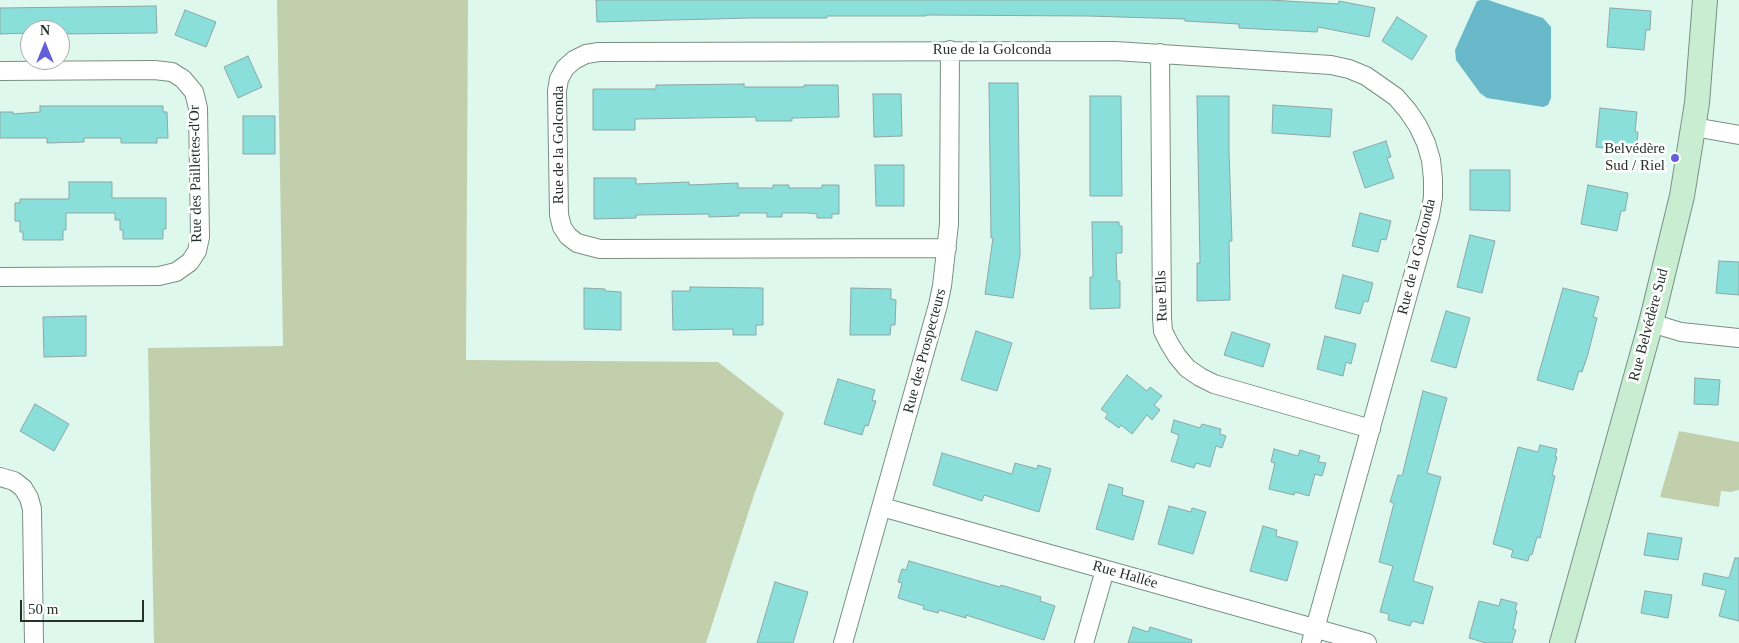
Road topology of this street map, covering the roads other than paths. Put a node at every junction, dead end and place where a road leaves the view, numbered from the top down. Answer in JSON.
{"nodes":[{"id":1,"x":1706,"y":0,"type":"edge"},
{"id":2,"x":950,"y":50,"type":"junction"},
{"id":3,"x":1160,"y":53,"type":"junction"},
{"id":4,"x":0,"y":71,"type":"edge"},
{"id":5,"x":1694,"y":127,"type":"junction"},
{"id":6,"x":1739,"y":135,"type":"edge"},
{"id":7,"x":947,"y":248,"type":"junction"},
{"id":8,"x":0,"y":277,"type":"edge"},
{"id":9,"x":1651,"y":322,"type":"junction"},
{"id":10,"x":1739,"y":338,"type":"edge"},
{"id":11,"x":1370,"y":429,"type":"junction"},
{"id":12,"x":0,"y":477,"type":"edge"},
{"id":13,"x":882,"y":507,"type":"junction"},
{"id":14,"x":1105,"y":570,"type":"junction"},
{"id":15,"x":1314,"y":636,"type":"edge"},
{"id":16,"x":34,"y":643,"type":"edge"},
{"id":17,"x":843,"y":643,"type":"edge"},
{"id":18,"x":1084,"y":643,"type":"edge"},
{"id":19,"x":1367,"y":643,"type":"edge"},
{"id":20,"x":1562,"y":643,"type":"edge"}],
"edges":[{"from":1,"to":5,"type":"street","name":"Rue Belvédère Sud"},
{"from":2,"to":3,"type":"street","name":"Rue de la Golconda"},
{"from":2,"to":7,"type":"street","name":"Rue des Prospecteurs"},
{"from":2,"to":7,"type":"street","name":"Rue de la Golconda"},
{"from":3,"to":11,"type":"street","name":"Rue Ells"},
{"from":3,"to":11,"type":"street","name":"Rue de la Golconda"},
{"from":4,"to":8,"type":"street","name":"Rue des Paillettes-d'Or"},
{"from":5,"to":6,"type":"street"},
{"from":5,"to":9,"type":"street","name":"Rue Belvédère Sud"},
{"from":7,"to":13,"type":"street","name":"Rue des Prospecteurs"},
{"from":9,"to":10,"type":"street"},
{"from":9,"to":20,"type":"street","name":"Rue Belvédère Sud"},
{"from":11,"to":15,"type":"street","name":"Rue de la Golconda"},
{"from":12,"to":16,"type":"street"},
{"from":13,"to":14,"type":"street","name":"Rue Hallée"},
{"from":13,"to":17,"type":"street","name":"Rue des Prospecteurs"},
{"from":14,"to":15,"type":"street","name":"Rue Hallée"},
{"from":14,"to":18,"type":"street"},
{"from":15,"to":19,"type":"street","name":"Rue Hallée"}]}
